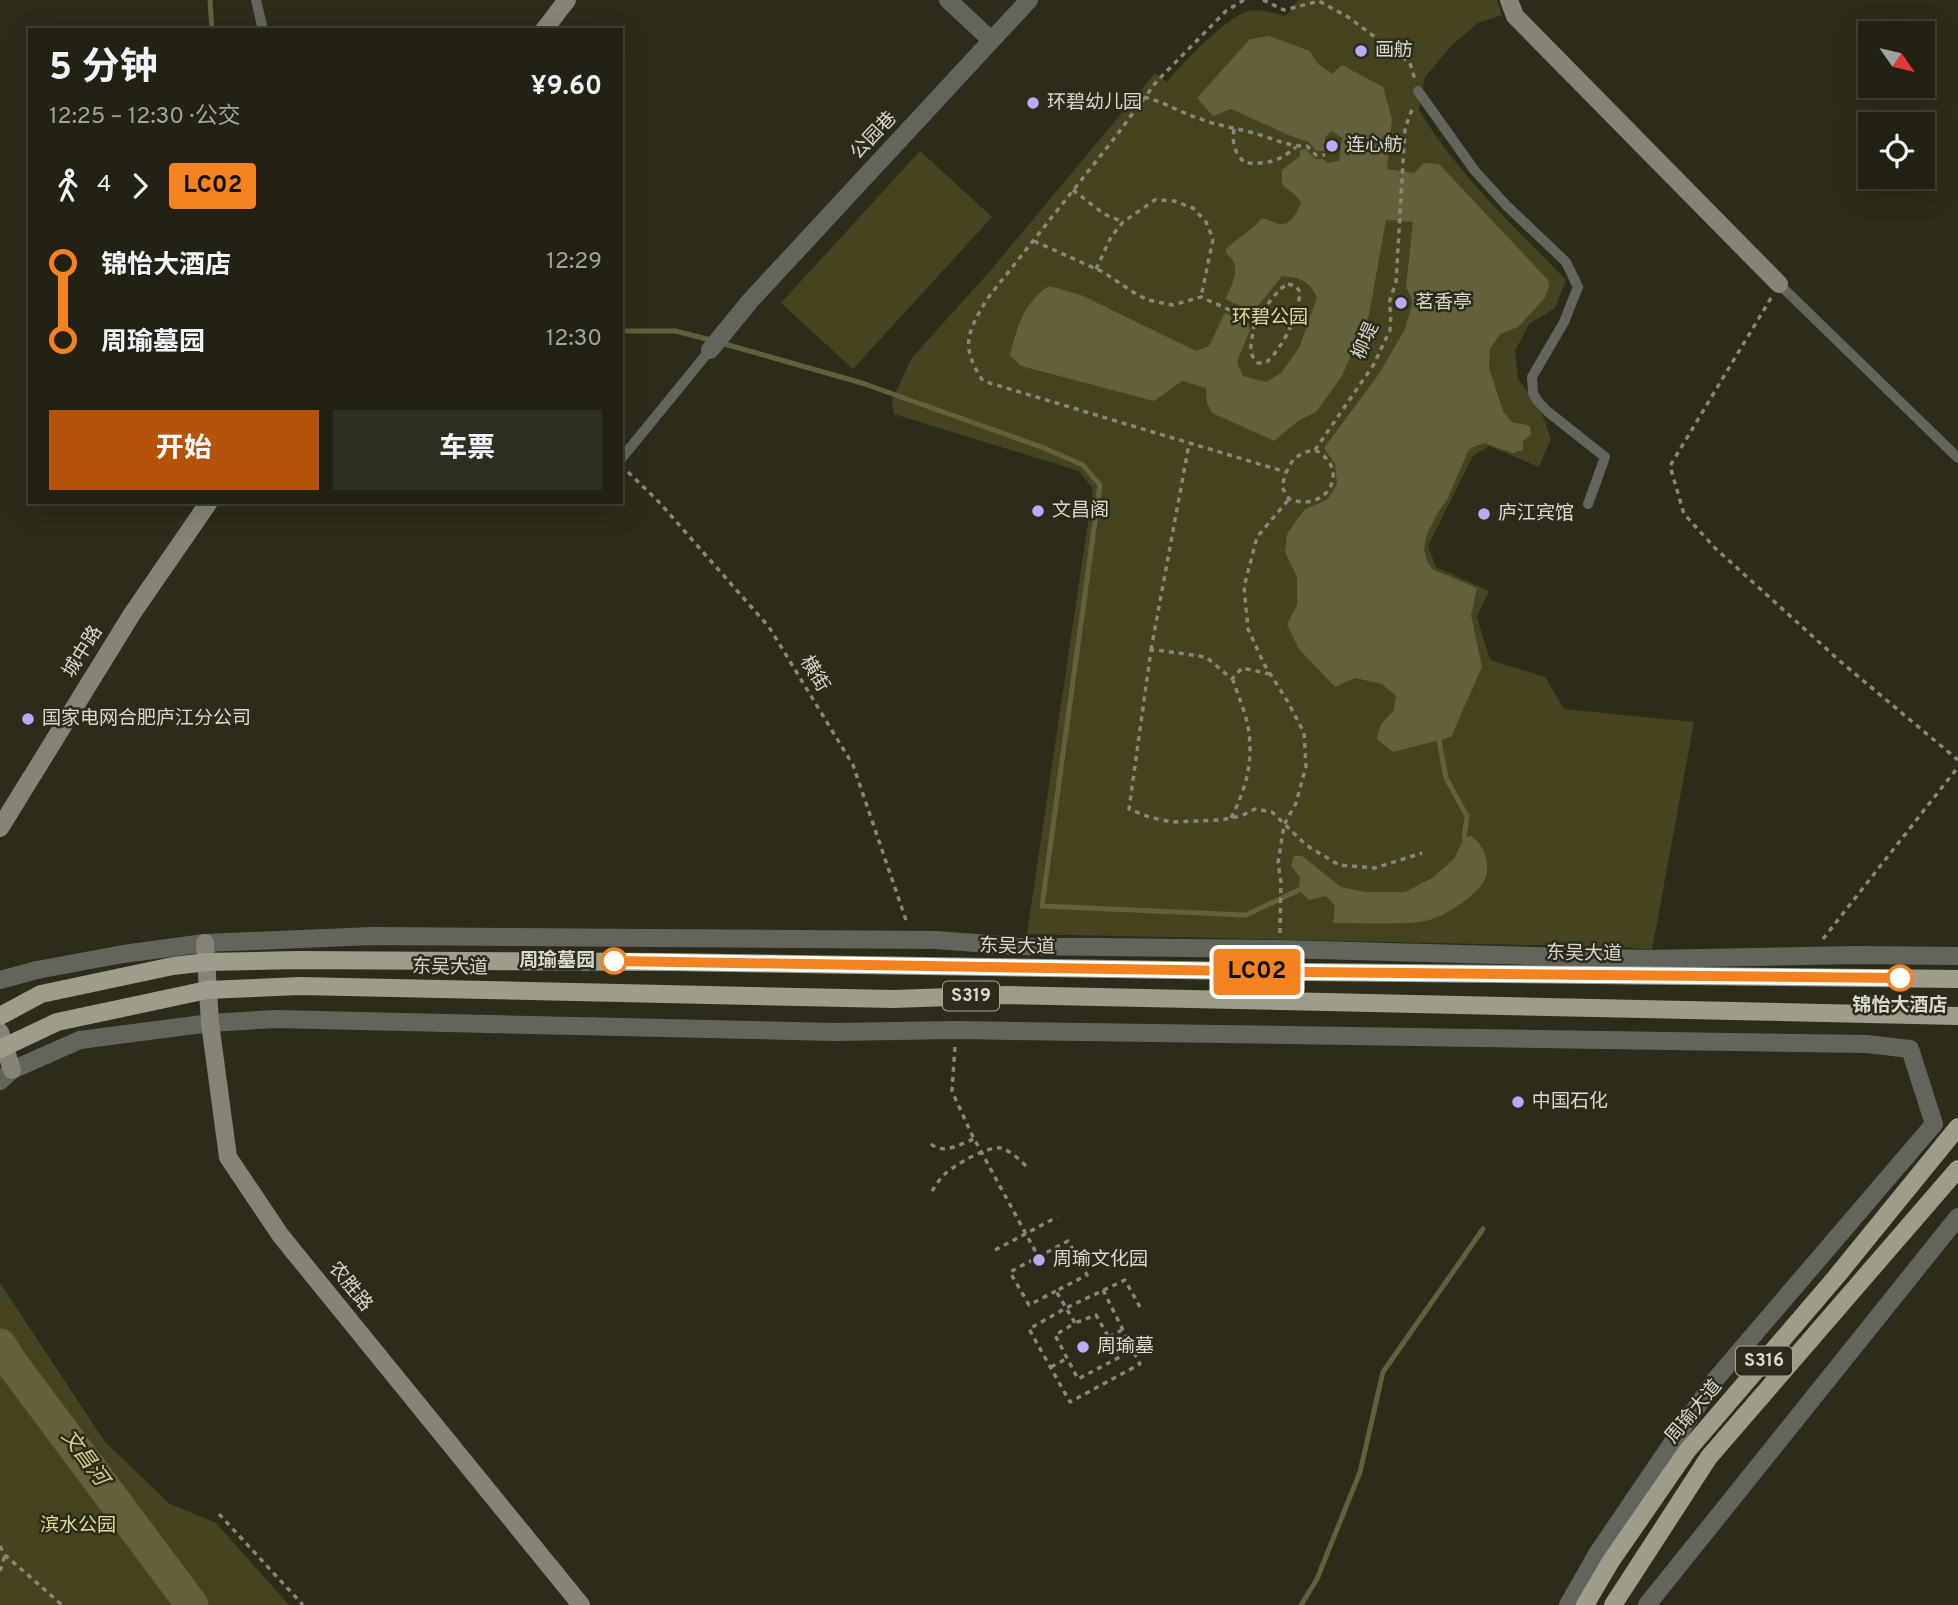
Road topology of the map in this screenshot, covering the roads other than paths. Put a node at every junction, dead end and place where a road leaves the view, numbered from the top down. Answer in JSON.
{"nodes":[{"id":1,"x":256,"y":0,"type":"edge"},
{"id":2,"x":567,"y":0,"type":"edge"},
{"id":3,"x":948,"y":0,"type":"edge"},
{"id":4,"x":1028,"y":0,"type":"edge"},
{"id":5,"x":1509,"y":0,"type":"edge"},
{"id":6,"x":263,"y":28,"type":"edge"},
{"id":7,"x":546,"y":28,"type":"edge"},
{"id":8,"x":991,"y":40,"type":"junction"},
{"id":9,"x":1418,"y":92,"type":"road end"},
{"id":10,"x":1779,"y":284,"type":"joint"},
{"id":11,"x":710,"y":350,"type":"joint"},
{"id":12,"x":623,"y":457,"type":"edge"},
{"id":13,"x":1958,"y":458,"type":"edge"},
{"id":14,"x":208,"y":504,"type":"edge"},
{"id":15,"x":1588,"y":504,"type":"dead end"},
{"id":16,"x":0,"y":828,"type":"edge"},
{"id":17,"x":205,"y":943,"type":"junction"},
{"id":18,"x":1958,"y":956,"type":"edge"},
{"id":19,"x":207,"y":962,"type":"junction"},
{"id":20,"x":1958,"y":979,"type":"edge"},
{"id":21,"x":0,"y":980,"type":"edge"},
{"id":22,"x":207,"y":990,"type":"junction"},
{"id":23,"x":0,"y":1016,"type":"edge"},
{"id":24,"x":1958,"y":1016,"type":"edge"},
{"id":25,"x":210,"y":1023,"type":"junction"},
{"id":26,"x":2,"y":1042,"type":"edge"},
{"id":27,"x":6,"y":1075,"type":"edge"},
{"id":28,"x":1958,"y":1127,"type":"edge"},
{"id":29,"x":1958,"y":1169,"type":"edge"},
{"id":30,"x":1958,"y":1217,"type":"edge"},
{"id":31,"x":581,"y":1605,"type":"edge"},
{"id":32,"x":1568,"y":1605,"type":"edge"},
{"id":33,"x":1585,"y":1605,"type":"edge"},
{"id":34,"x":1613,"y":1605,"type":"edge"},
{"id":35,"x":1647,"y":1605,"type":"edge"}],
"edges":[{"from":1,"to":6,"type":"lane"},
{"from":2,"to":7,"type":"street"},
{"from":3,"to":8,"type":"street"},
{"from":4,"to":8,"type":"street","name":"公园巷"},
{"from":5,"to":10,"type":"street"},
{"from":8,"to":11,"type":"street","name":"公园巷"},
{"from":9,"to":15,"type":"lane"},
{"from":10,"to":13,"type":"lane"},
{"from":11,"to":12,"type":"lane"},
{"from":14,"to":16,"type":"street","name":"城中路"},
{"from":17,"to":18,"type":"street"},
{"from":17,"to":19,"type":"street","name":"农胜路"},
{"from":17,"to":21,"type":"street"},
{"from":19,"to":20,"type":"main road","name":"东吴大道","number":"S319"},
{"from":19,"to":22,"type":"street","name":"农胜路"},
{"from":19,"to":23,"type":"main road","name":"东吴大道","number":"S319"},
{"from":22,"to":24,"type":"main road","name":"东吴大道","number":"S319"},
{"from":22,"to":25,"type":"street","name":"农胜路"},
{"from":22,"to":26,"type":"main road","name":"东吴大道","number":"S319"},
{"from":25,"to":27,"type":"street"},
{"from":25,"to":31,"type":"street","name":"农胜路"},
{"from":25,"to":32,"type":"street"},
{"from":26,"to":27,"type":"street"},
{"from":28,"to":33,"type":"main road","name":"周瑜大道","number":"S316"},
{"from":29,"to":34,"type":"main road","number":"S316"},
{"from":30,"to":35,"type":"street"}]}
